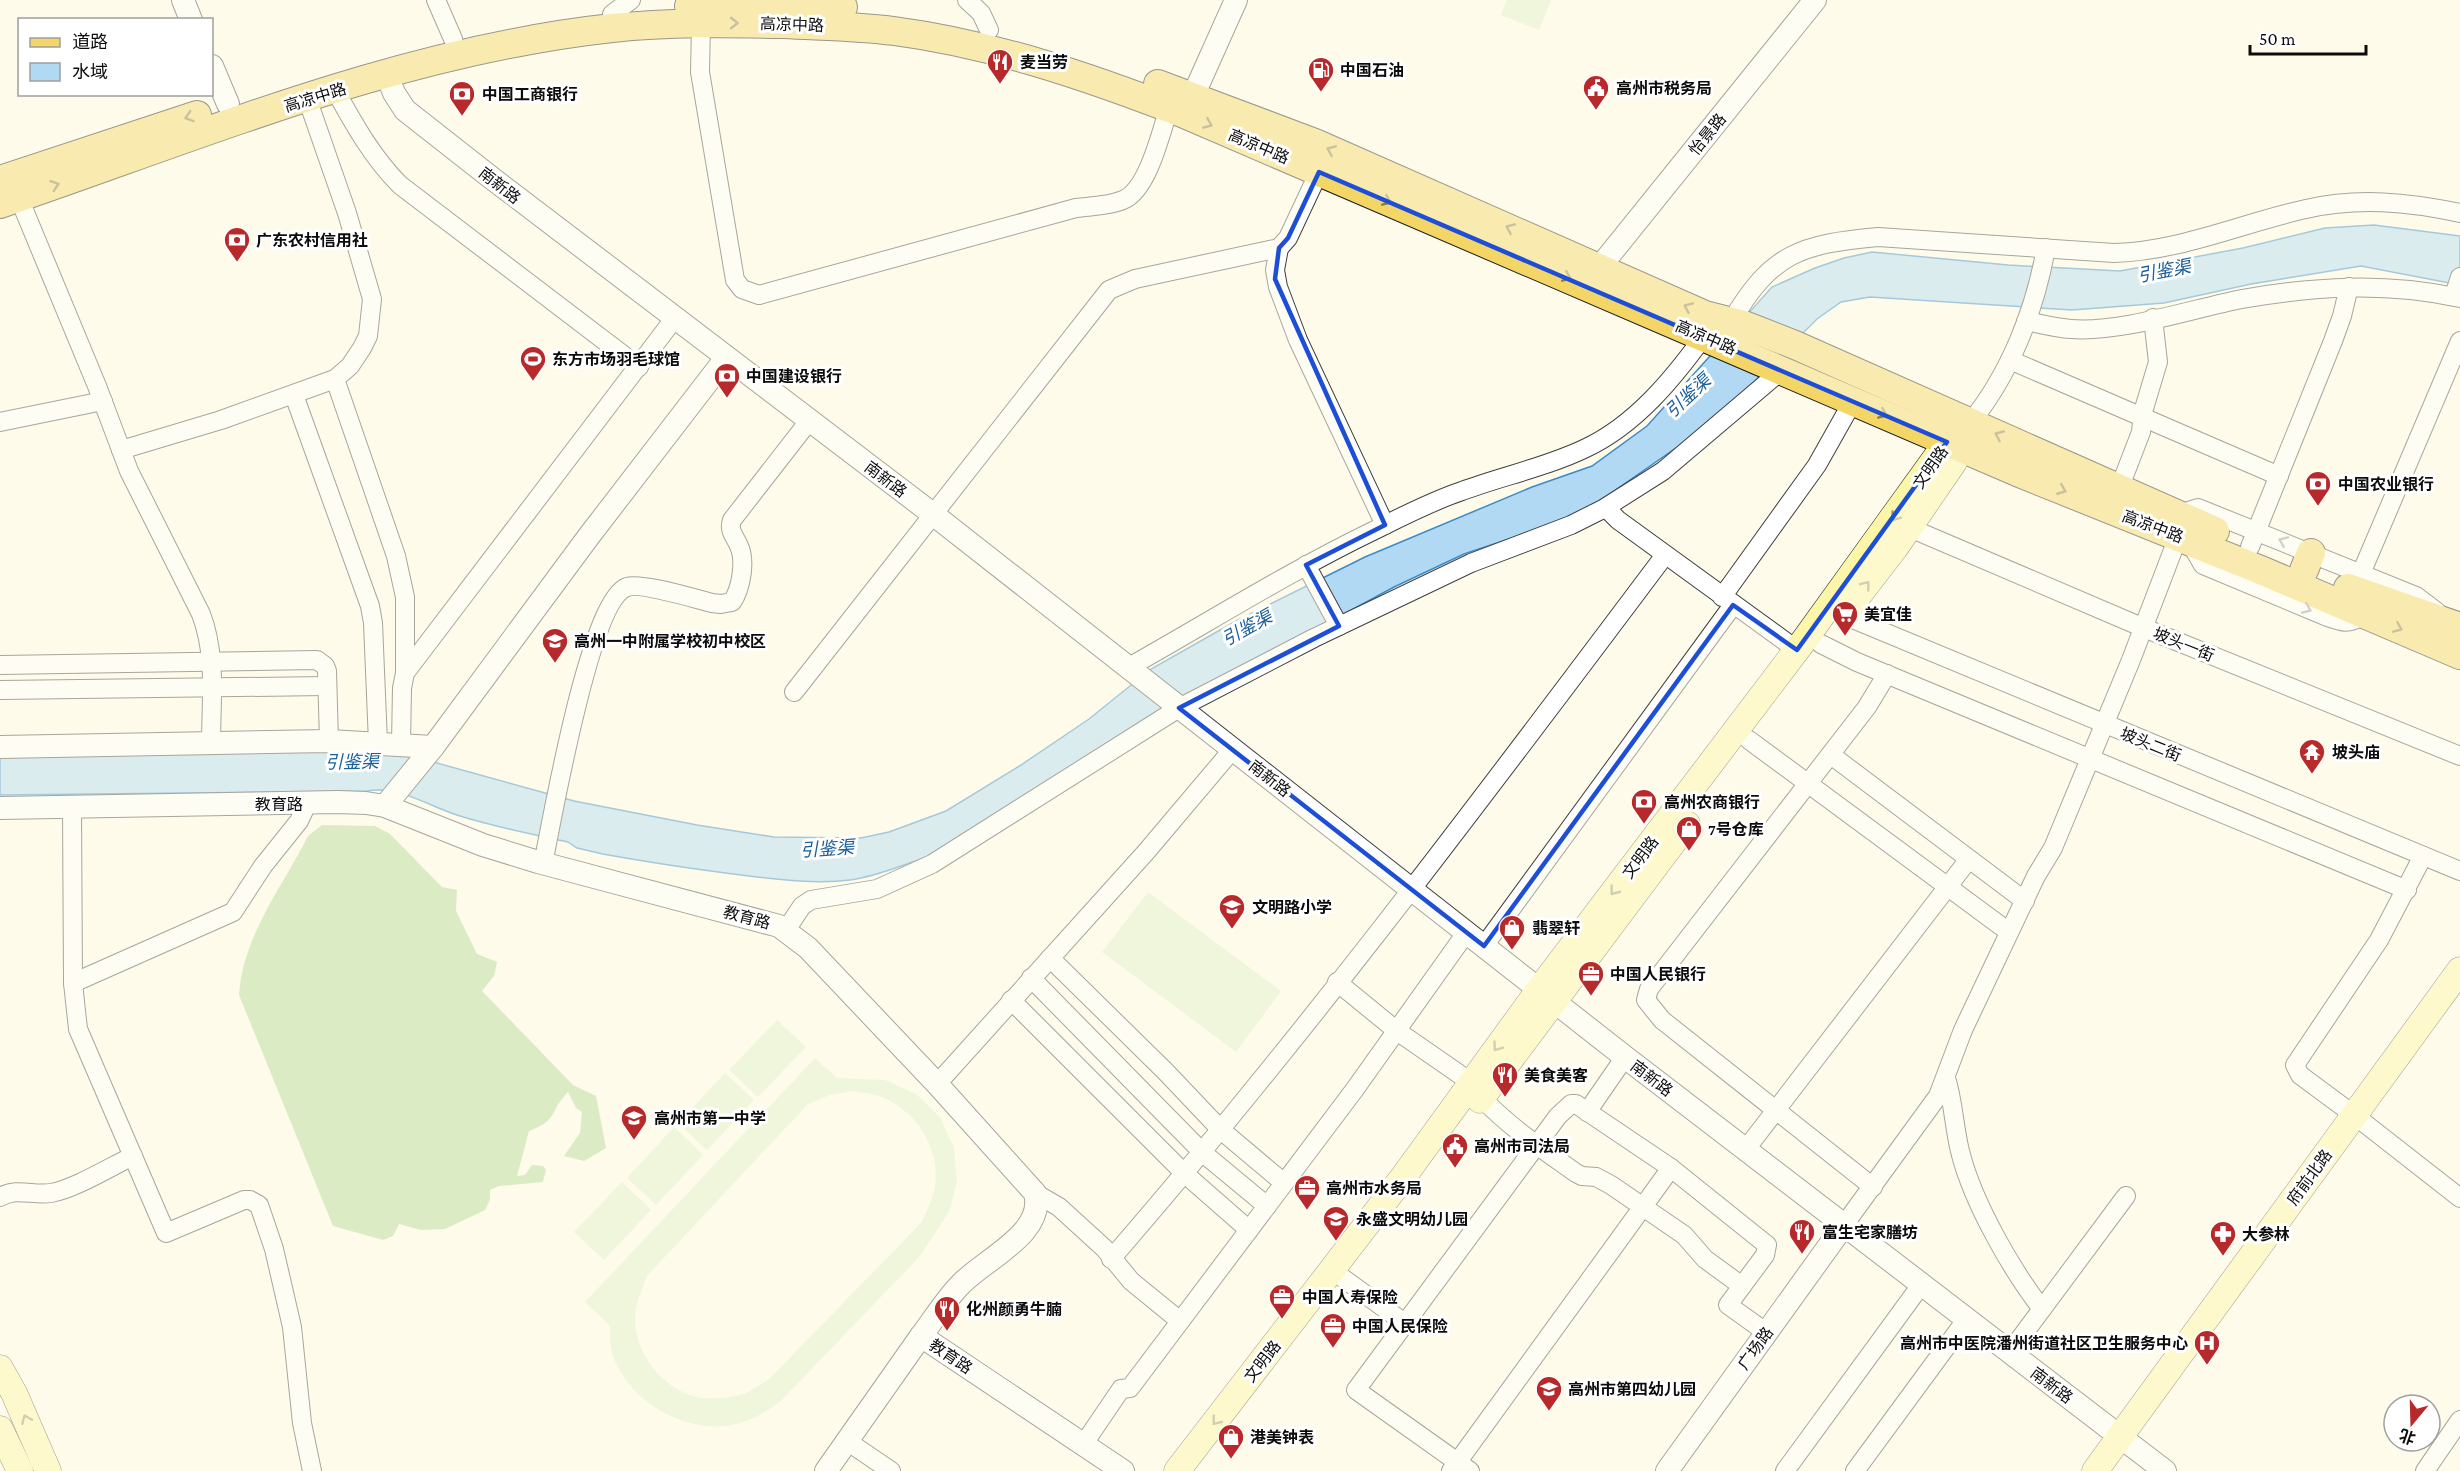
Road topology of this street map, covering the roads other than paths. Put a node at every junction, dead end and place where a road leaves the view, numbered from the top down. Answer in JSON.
{"nodes":[{"id":1,"x":183,"y":0,"type":"edge"},
{"id":2,"x":436,"y":0,"type":"edge"},
{"id":3,"x":967,"y":0,"type":"edge"},
{"id":4,"x":1236,"y":0,"type":"edge"},
{"id":5,"x":1815,"y":0,"type":"edge"},
{"id":6,"x":622,"y":7,"type":"edge"},
{"id":7,"x":190,"y":18,"type":"edge"},
{"id":8,"x":701,"y":24,"type":"junction"},
{"id":9,"x":453,"y":39,"type":"junction"},
{"id":10,"x":986,"y":40,"type":"junction"},
{"id":11,"x":213,"y":68,"type":"edge"},
{"id":12,"x":387,"y":75,"type":"junction"},
{"id":13,"x":335,"y":90,"type":"junction"},
{"id":14,"x":307,"y":98,"type":"junction"},
{"id":15,"x":1181,"y":102,"type":"junction"},
{"id":16,"x":228,"y":104,"type":"junction"},
{"id":17,"x":1319,"y":172,"type":"junction"},
{"id":18,"x":6,"y":194,"type":"edge"},
{"id":19,"x":2460,"y":213,"type":"edge"},
{"id":20,"x":1279,"y":248,"type":"junction"},
{"id":21,"x":2045,"y":253,"type":"junction"},
{"id":22,"x":1599,"y":268,"type":"junction"},
{"id":23,"x":2349,"y":287,"type":"junction"},
{"id":24,"x":2458,"y":288,"type":"edge"},
{"id":25,"x":2028,"y":314,"type":"junction"},
{"id":26,"x":2153,"y":318,"type":"junction"},
{"id":27,"x":674,"y":319,"type":"junction"},
{"id":28,"x":1722,"y":331,"type":"junction"},
{"id":29,"x":2460,"y":341,"type":"edge"},
{"id":30,"x":726,"y":358,"type":"junction"},
{"id":31,"x":1783,"y":360,"type":"junction"},
{"id":32,"x":2010,"y":360,"type":"junction"},
{"id":33,"x":639,"y":367,"type":"junction"},
{"id":34,"x":1817,"y":370,"type":"junction"},
{"id":35,"x":335,"y":380,"type":"junction"},
{"id":36,"x":294,"y":395,"type":"junction"},
{"id":37,"x":103,"y":401,"type":"junction"},
{"id":38,"x":1853,"y":401,"type":"junction"},
{"id":39,"x":2143,"y":417,"type":"junction"},
{"id":40,"x":809,"y":421,"type":"junction"},
{"id":41,"x":0,"y":422,"type":"edge"},
{"id":42,"x":1960,"y":438,"type":"junction"},
{"id":43,"x":121,"y":450,"type":"junction"},
{"id":44,"x":2279,"y":476,"type":"junction"},
{"id":45,"x":2119,"y":489,"type":"junction"},
{"id":46,"x":1606,"y":508,"type":"junction"},
{"id":47,"x":934,"y":515,"type":"junction"},
{"id":48,"x":1385,"y":525,"type":"junction"},
{"id":49,"x":1910,"y":528,"type":"junction"},
{"id":50,"x":2181,"y":530,"type":"junction"},
{"id":51,"x":1665,"y":555,"type":"junction"},
{"id":52,"x":2256,"y":559,"type":"junction"},
{"id":53,"x":1309,"y":570,"type":"junction"},
{"id":54,"x":2360,"y":592,"type":"junction"},
{"id":55,"x":1727,"y":601,"type":"junction"},
{"id":56,"x":1843,"y":615,"type":"junction"},
{"id":57,"x":1336,"y":621,"type":"junction"},
{"id":58,"x":2453,"y":625,"type":"edge"},
{"id":59,"x":2144,"y":628,"type":"junction"},
{"id":60,"x":1809,"y":647,"type":"junction"},
{"id":61,"x":2460,"y":655,"type":"edge"},
{"id":62,"x":212,"y":661,"type":"junction"},
{"id":63,"x":0,"y":665,"type":"edge"},
{"id":64,"x":1132,"y":670,"type":"junction"},
{"id":65,"x":405,"y":673,"type":"junction"},
{"id":66,"x":1887,"y":674,"type":"junction"},
{"id":67,"x":327,"y":686,"type":"junction"},
{"id":68,"x":212,"y":689,"type":"junction"},
{"id":69,"x":0,"y":690,"type":"edge"},
{"id":70,"x":794,"y":692,"type":"dead end"},
{"id":71,"x":1174,"y":704,"type":"junction"},
{"id":72,"x":2104,"y":725,"type":"junction"},
{"id":73,"x":1749,"y":740,"type":"junction"},
{"id":74,"x":329,"y":741,"type":"junction"},
{"id":75,"x":378,"y":743,"type":"junction"},
{"id":76,"x":401,"y":744,"type":"junction"},
{"id":77,"x":211,"y":745,"type":"junction"},
{"id":78,"x":0,"y":747,"type":"edge"},
{"id":79,"x":1233,"y":749,"type":"junction"},
{"id":80,"x":429,"y":752,"type":"junction"},
{"id":81,"x":1831,"y":755,"type":"junction"},
{"id":82,"x":2460,"y":756,"type":"edge"},
{"id":83,"x":2090,"y":759,"type":"junction"},
{"id":84,"x":1808,"y":783,"type":"junction"},
{"id":85,"x":390,"y":801,"type":"junction"},
{"id":86,"x":307,"y":804,"type":"junction"},
{"id":87,"x":0,"y":808,"type":"edge"},
{"id":88,"x":72,"y":808,"type":"junction"},
{"id":89,"x":545,"y":853,"type":"junction"},
{"id":90,"x":2423,"y":856,"type":"junction"},
{"id":91,"x":1970,"y":859,"type":"junction"},
{"id":92,"x":2460,"y":871,"type":"edge"},
{"id":93,"x":1948,"y":887,"type":"junction"},
{"id":94,"x":1410,"y":890,"type":"junction"},
{"id":95,"x":2407,"y":890,"type":"junction"},
{"id":96,"x":2025,"y":901,"type":"junction"},
{"id":97,"x":786,"y":930,"type":"junction"},
{"id":98,"x":2009,"y":932,"type":"junction"},
{"id":99,"x":1475,"y":940,"type":"junction"},
{"id":100,"x":1050,"y":957,"type":"junction"},
{"id":101,"x":2460,"y":970,"type":"edge"},
{"id":102,"x":1031,"y":978,"type":"junction"},
{"id":103,"x":1337,"y":982,"type":"junction"},
{"id":104,"x":73,"y":983,"type":"junction"},
{"id":105,"x":1547,"y":996,"type":"junction"},
{"id":106,"x":1011,"y":1000,"type":"junction"},
{"id":107,"x":1397,"y":1031,"type":"junction"},
{"id":108,"x":1624,"y":1057,"type":"junction"},
{"id":109,"x":1946,"y":1078,"type":"junction"},
{"id":110,"x":937,"y":1084,"type":"junction"},
{"id":111,"x":1477,"y":1090,"type":"junction"},
{"id":112,"x":1775,"y":1110,"type":"junction"},
{"id":113,"x":1587,"y":1112,"type":"junction"},
{"id":114,"x":2354,"y":1115,"type":"junction"},
{"id":115,"x":1221,"y":1130,"type":"junction"},
{"id":116,"x":1538,"y":1146,"type":"junction"},
{"id":117,"x":1746,"y":1149,"type":"junction"},
{"id":118,"x":1203,"y":1153,"type":"junction"},
{"id":119,"x":133,"y":1156,"type":"junction"},
{"id":120,"x":1671,"y":1168,"type":"junction"},
{"id":121,"x":1185,"y":1174,"type":"junction"},
{"id":122,"x":1284,"y":1183,"type":"junction"},
{"id":123,"x":1873,"y":1187,"type":"junction"},
{"id":124,"x":1035,"y":1193,"type":"junction"},
{"id":125,"x":2126,"y":1196,"type":"dead end"},
{"id":126,"x":0,"y":1197,"type":"edge"},
{"id":127,"x":2460,"y":1198,"type":"edge"},
{"id":128,"x":1267,"y":1206,"type":"junction"},
{"id":129,"x":1643,"y":1207,"type":"junction"},
{"id":130,"x":1844,"y":1225,"type":"junction"},
{"id":131,"x":1249,"y":1230,"type":"junction"},
{"id":132,"x":1111,"y":1259,"type":"junction"},
{"id":133,"x":1344,"y":1279,"type":"junction"},
{"id":134,"x":1921,"y":1285,"type":"junction"},
{"id":135,"x":1742,"y":1286,"type":"junction"},
{"id":136,"x":2042,"y":1309,"type":"junction"},
{"id":137,"x":1966,"y":1320,"type":"junction"},
{"id":138,"x":1180,"y":1322,"type":"junction"},
{"id":139,"x":1406,"y":1324,"type":"junction"},
{"id":140,"x":1767,"y":1333,"type":"junction"},
{"id":141,"x":921,"y":1336,"type":"junction"},
{"id":142,"x":2010,"y":1352,"type":"junction"},
{"id":143,"x":0,"y":1368,"type":"edge"},
{"id":144,"x":2460,"y":1420,"type":"edge"},
{"id":145,"x":0,"y":1429,"type":"edge"},
{"id":146,"x":2120,"y":1437,"type":"junction"},
{"id":147,"x":847,"y":1441,"type":"junction"},
{"id":148,"x":1083,"y":1445,"type":"junction"},
{"id":149,"x":1460,"y":1468,"type":"edge"},
{"id":150,"x":20,"y":1471,"type":"edge"},
{"id":151,"x":48,"y":1471,"type":"edge"},
{"id":152,"x":312,"y":1471,"type":"edge"},
{"id":153,"x":826,"y":1471,"type":"edge"},
{"id":154,"x":891,"y":1471,"type":"edge"},
{"id":155,"x":1123,"y":1471,"type":"edge"},
{"id":156,"x":1177,"y":1471,"type":"edge"},
{"id":157,"x":1200,"y":1471,"type":"edge"},
{"id":158,"x":1667,"y":1471,"type":"edge"},
{"id":159,"x":1785,"y":1471,"type":"edge"},
{"id":160,"x":1855,"y":1471,"type":"edge"},
{"id":161,"x":2095,"y":1471,"type":"edge"},
{"id":162,"x":2165,"y":1471,"type":"edge"},
{"id":163,"x":2425,"y":1471,"type":"edge"}],
"edges":[{"from":1,"to":7,"type":"street"},
{"from":2,"to":9,"type":"street"},
{"from":3,"to":10,"type":"street"},
{"from":4,"to":15,"type":"street"},
{"from":5,"to":22,"type":"street","name":"怡景路"},
{"from":6,"to":9,"type":"main road","name":"高凉中路"},
{"from":6,"to":10,"type":"main road","name":"高凉中路"},
{"from":8,"to":10,"type":"main road","name":"高凉中路","one_way":true},
{"from":8,"to":12,"type":"main road","name":"高凉中路"},
{"from":8,"to":15,"type":"street"},
{"from":9,"to":16,"type":"main road","name":"高凉中路"},
{"from":10,"to":15,"type":"main road","name":"高凉中路"},
{"from":11,"to":16,"type":"street"},
{"from":12,"to":13,"type":"main road","name":"高凉中路"},
{"from":12,"to":27,"type":"street","name":"南新路"},
{"from":13,"to":14,"type":"main road","name":"高凉中路"},
{"from":13,"to":33,"type":"street"},
{"from":18,"to":14,"type":"main road","name":"高凉中路","one_way":true},
{"from":14,"to":35,"type":"street"},
{"from":15,"to":17,"type":"main road","name":"高凉中路","one_way":true},
{"from":22,"to":15,"type":"main road","name":"高凉中路","one_way":true},
{"from":16,"to":18,"type":"main road","name":"高凉中路","one_way":true},
{"from":17,"to":20,"type":"street"},
{"from":17,"to":28,"type":"main road","name":"高凉中路","one_way":true},
{"from":18,"to":37,"type":"street"},
{"from":19,"to":21,"type":"street"},
{"from":20,"to":47,"type":"street"},
{"from":20,"to":48,"type":"street"},
{"from":21,"to":25,"type":"street"},
{"from":21,"to":28,"type":"street"},
{"from":28,"to":22,"type":"main road","name":"高凉中路","one_way":true},
{"from":23,"to":24,"type":"street"},
{"from":23,"to":26,"type":"street"},
{"from":23,"to":44,"type":"street"},
{"from":25,"to":26,"type":"street"},
{"from":25,"to":32,"type":"street"},
{"from":26,"to":39,"type":"street"},
{"from":27,"to":30,"type":"street","name":"南新路"},
{"from":27,"to":33,"type":"street"},
{"from":28,"to":31,"type":"main road","name":"高凉中路"},
{"from":28,"to":31,"type":"main road","name":"高凉中路"},
{"from":28,"to":48,"type":"street"},
{"from":29,"to":54,"type":"street"},
{"from":30,"to":40,"type":"street","name":"南新路"},
{"from":30,"to":80,"type":"street"},
{"from":31,"to":34,"type":"main road","name":"高凉中路"},
{"from":31,"to":46,"type":"street"},
{"from":32,"to":39,"type":"street"},
{"from":32,"to":42,"type":"street"},
{"from":33,"to":65,"type":"street"},
{"from":34,"to":38,"type":"main road","name":"高凉中路"},
{"from":34,"to":42,"type":"main road","name":"高凉中路"},
{"from":35,"to":36,"type":"street"},
{"from":35,"to":65,"type":"street"},
{"from":36,"to":43,"type":"street"},
{"from":36,"to":75,"type":"street"},
{"from":37,"to":41,"type":"street"},
{"from":37,"to":43,"type":"street"},
{"from":38,"to":42,"type":"main road","name":"高凉中路","one_way":true},
{"from":38,"to":55,"type":"street"},
{"from":39,"to":44,"type":"street"},
{"from":39,"to":45,"type":"street"},
{"from":40,"to":47,"type":"street","name":"南新路"},
{"from":40,"to":89,"type":"street"},
{"from":45,"to":42,"type":"main road","name":"高凉中路","one_way":true},
{"from":42,"to":49,"type":"main road","name":"文明路"},
{"from":42,"to":50,"type":"main road","name":"高凉中路","one_way":true},
{"from":42,"to":60,"type":"main road","name":"文明路","one_way":true},
{"from":43,"to":62,"type":"street"},
{"from":44,"to":52,"type":"street"},
{"from":45,"to":50,"type":"main road","name":"高凉中路"},
{"from":46,"to":51,"type":"street"},
{"from":46,"to":57,"type":"street"},
{"from":47,"to":64,"type":"street","name":"南新路"},
{"from":47,"to":70,"type":"street"},
{"from":48,"to":53,"type":"street"},
{"from":56,"to":49,"type":"main road","name":"文明路","one_way":true},
{"from":49,"to":59,"type":"street","name":"坡头一街"},
{"from":50,"to":52,"type":"main road","name":"高凉中路"},
{"from":50,"to":52,"type":"street"},
{"from":50,"to":59,"type":"street"},
{"from":51,"to":55,"type":"street"},
{"from":51,"to":94,"type":"street"},
{"from":52,"to":54,"type":"main road","name":"高凉中路","one_way":true},
{"from":54,"to":52,"type":"main road","name":"高凉中路","one_way":true},
{"from":53,"to":57,"type":"street"},
{"from":53,"to":64,"type":"street"},
{"from":54,"to":58,"type":"main road","name":"高凉中路"},
{"from":54,"to":61,"type":"main road","name":"高凉中路","one_way":true},
{"from":55,"to":60,"type":"street"},
{"from":55,"to":99,"type":"street"},
{"from":56,"to":60,"type":"main road","name":"文明路"},
{"from":56,"to":72,"type":"street","name":"坡头二街"},
{"from":57,"to":71,"type":"street"},
{"from":59,"to":72,"type":"street"},
{"from":59,"to":82,"type":"street","name":"坡头一街"},
{"from":60,"to":66,"type":"street"},
{"from":60,"to":73,"type":"main road","name":"文明路"},
{"from":60,"to":105,"type":"main road","name":"文明路","one_way":true},
{"from":62,"to":63,"type":"street"},
{"from":62,"to":67,"type":"street"},
{"from":62,"to":68,"type":"street"},
{"from":64,"to":71,"type":"street","name":"南新路"},
{"from":65,"to":76,"type":"street"},
{"from":66,"to":81,"type":"street"},
{"from":66,"to":83,"type":"street"},
{"from":67,"to":68,"type":"street"},
{"from":67,"to":74,"type":"street"},
{"from":68,"to":69,"type":"street"},
{"from":68,"to":77,"type":"street"},
{"from":71,"to":79,"type":"street","name":"南新路"},
{"from":71,"to":97,"type":"street"},
{"from":72,"to":83,"type":"street"},
{"from":72,"to":90,"type":"street","name":"坡头二街"},
{"from":73,"to":84,"type":"street"},
{"from":73,"to":105,"type":"main road","name":"文明路"},
{"from":74,"to":75,"type":"street"},
{"from":74,"to":77,"type":"street"},
{"from":75,"to":76,"type":"street"},
{"from":76,"to":80,"type":"street"},
{"from":77,"to":78,"type":"street"},
{"from":79,"to":94,"type":"street","name":"南新路"},
{"from":79,"to":100,"type":"street"},
{"from":80,"to":85,"type":"street"},
{"from":81,"to":84,"type":"street"},
{"from":81,"to":91,"type":"street"},
{"from":83,"to":95,"type":"street"},
{"from":83,"to":96,"type":"street"},
{"from":84,"to":93,"type":"street"},
{"from":84,"to":112,"type":"street"},
{"from":85,"to":86,"type":"street","name":"教育路"},
{"from":85,"to":89,"type":"street","name":"教育路"},
{"from":86,"to":88,"type":"street","name":"教育路"},
{"from":86,"to":104,"type":"street"},
{"from":87,"to":88,"type":"street","name":"教育路"},
{"from":88,"to":104,"type":"street"},
{"from":89,"to":97,"type":"street","name":"教育路"},
{"from":90,"to":92,"type":"street","name":"坡头二街"},
{"from":90,"to":95,"type":"street"},
{"from":91,"to":93,"type":"street"},
{"from":91,"to":96,"type":"street"},
{"from":93,"to":98,"type":"street"},
{"from":93,"to":112,"type":"street"},
{"from":94,"to":99,"type":"street","name":"南新路"},
{"from":94,"to":103,"type":"street"},
{"from":95,"to":114,"type":"street"},
{"from":96,"to":98,"type":"street"},
{"from":97,"to":110,"type":"street","name":"教育路"},
{"from":98,"to":109,"type":"street"},
{"from":99,"to":105,"type":"street","name":"南新路"},
{"from":99,"to":107,"type":"street"},
{"from":100,"to":102,"type":"street"},
{"from":100,"to":115,"type":"street"},
{"from":101,"to":114,"type":"main road","name":"府前北路"},
{"from":102,"to":106,"type":"street"},
{"from":102,"to":118,"type":"street"},
{"from":103,"to":107,"type":"street"},
{"from":103,"to":115,"type":"street"},
{"from":104,"to":119,"type":"street"},
{"from":105,"to":108,"type":"street","name":"南新路"},
{"from":105,"to":111,"type":"main road","name":"文明路"},
{"from":106,"to":110,"type":"street"},
{"from":106,"to":121,"type":"street"},
{"from":107,"to":111,"type":"street"},
{"from":107,"to":122,"type":"street"},
{"from":108,"to":113,"type":"street"},
{"from":108,"to":117,"type":"street","name":"南新路"},
{"from":109,"to":123,"type":"street"},
{"from":109,"to":136,"type":"street"},
{"from":110,"to":124,"type":"street","name":"教育路"},
{"from":111,"to":116,"type":"street"},
{"from":111,"to":133,"type":"main road","name":"文明路"},
{"from":111,"to":156,"type":"main road","name":"文明路","one_way":true},
{"from":112,"to":117,"type":"street"},
{"from":112,"to":123,"type":"street"},
{"from":113,"to":116,"type":"street"},
{"from":113,"to":120,"type":"street"},
{"from":114,"to":127,"type":"street"},
{"from":114,"to":146,"type":"main road","name":"府前北路"},
{"from":115,"to":118,"type":"street"},
{"from":115,"to":122,"type":"street"},
{"from":116,"to":129,"type":"street"},
{"from":116,"to":139,"type":"street"},
{"from":117,"to":130,"type":"street","name":"南新路"},
{"from":118,"to":121,"type":"street"},
{"from":118,"to":128,"type":"street"},
{"from":119,"to":126,"type":"street"},
{"from":119,"to":152,"type":"street"},
{"from":120,"to":129,"type":"street"},
{"from":120,"to":135,"type":"street"},
{"from":121,"to":131,"type":"street"},
{"from":121,"to":132,"type":"street"},
{"from":122,"to":128,"type":"street"},
{"from":123,"to":130,"type":"street"},
{"from":124,"to":132,"type":"street"},
{"from":124,"to":141,"type":"street","name":"教育路"},
{"from":125,"to":136,"type":"street"},
{"from":128,"to":131,"type":"street"},
{"from":129,"to":135,"type":"street"},
{"from":129,"to":149,"type":"street"},
{"from":130,"to":134,"type":"street","name":"南新路"},
{"from":130,"to":140,"type":"street","name":"广场路"},
{"from":131,"to":138,"type":"street"},
{"from":132,"to":138,"type":"street"},
{"from":133,"to":139,"type":"street"},
{"from":133,"to":157,"type":"main road","name":"文明路"},
{"from":134,"to":137,"type":"street","name":"南新路"},
{"from":134,"to":159,"type":"street"},
{"from":135,"to":140,"type":"street"},
{"from":136,"to":142,"type":"street"},
{"from":137,"to":142,"type":"street","name":"南新路"},
{"from":137,"to":160,"type":"street"},
{"from":138,"to":148,"type":"street"},
{"from":139,"to":149,"type":"street"},
{"from":140,"to":158,"type":"street","name":"广场路"},
{"from":141,"to":147,"type":"street"},
{"from":141,"to":148,"type":"street","name":"教育路"},
{"from":142,"to":146,"type":"street","name":"南新路"},
{"from":151,"to":143,"type":"main road","one_way":true},
{"from":144,"to":163,"type":"street"},
{"from":145,"to":150,"type":"main road"},
{"from":146,"to":161,"type":"main road","name":"府前北路"},
{"from":146,"to":162,"type":"street","name":"南新路"},
{"from":147,"to":153,"type":"street"},
{"from":147,"to":154,"type":"street"},
{"from":148,"to":155,"type":"street","name":"教育路"}]}
